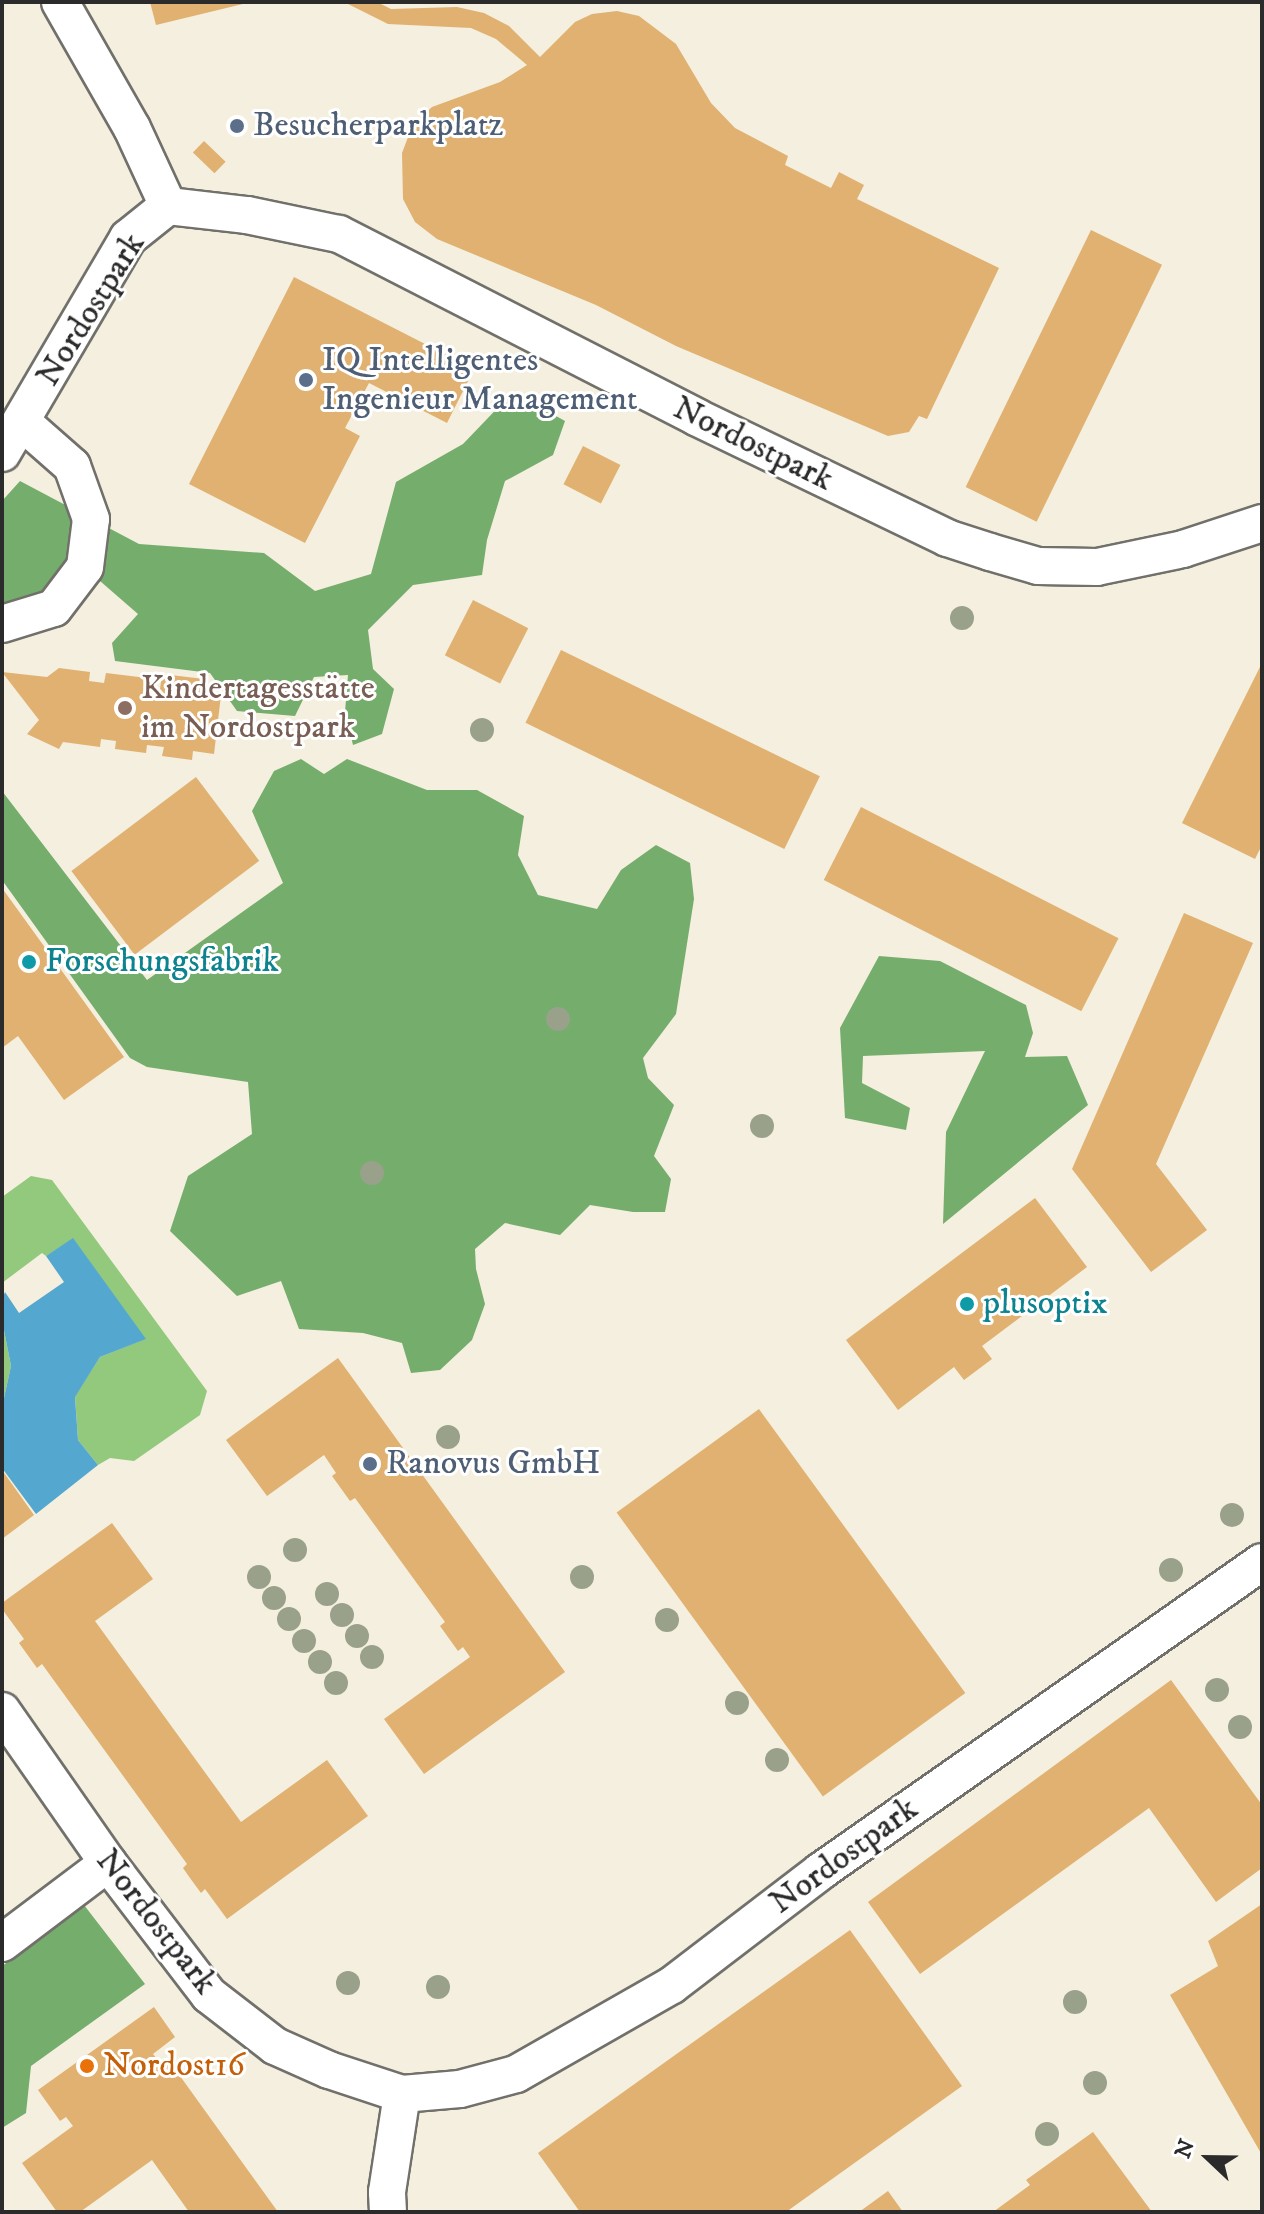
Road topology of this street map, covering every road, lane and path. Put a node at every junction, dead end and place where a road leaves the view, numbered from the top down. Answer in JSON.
{"nodes":[{"id":1,"x":60,"y":2,"type":"edge"},
{"id":2,"x":168,"y":206,"type":"junction"},
{"id":3,"x":22,"y":422,"type":"junction"},
{"id":4,"x":2,"y":453,"type":"edge"},
{"id":5,"x":1262,"y":523,"type":"edge"},
{"id":6,"x":2,"y":624,"type":"edge"},
{"id":7,"x":1262,"y":1562,"type":"edge"},
{"id":8,"x":2,"y":1711,"type":"edge"},
{"id":9,"x":108,"y":1863,"type":"junction"},
{"id":10,"x":2,"y":1943,"type":"edge"},
{"id":11,"x":402,"y":2094,"type":"junction"},
{"id":12,"x":388,"y":2212,"type":"edge"}],
"edges":[{"from":1,"to":2,"type":"street","name":"Nordostpark"},
{"from":2,"to":3,"type":"street","name":"Nordostpark"},
{"from":2,"to":5,"type":"street","name":"Nordostpark"},
{"from":3,"to":4,"type":"street","name":"Nordostpark"},
{"from":3,"to":6,"type":"street","name":"Nordostpark"},
{"from":7,"to":11,"type":"street","name":"Nordostpark"},
{"from":8,"to":9,"type":"street","name":"Nordostpark"},
{"from":9,"to":10,"type":"street"},
{"from":9,"to":11,"type":"street","name":"Nordostpark"},
{"from":11,"to":12,"type":"street"}]}
